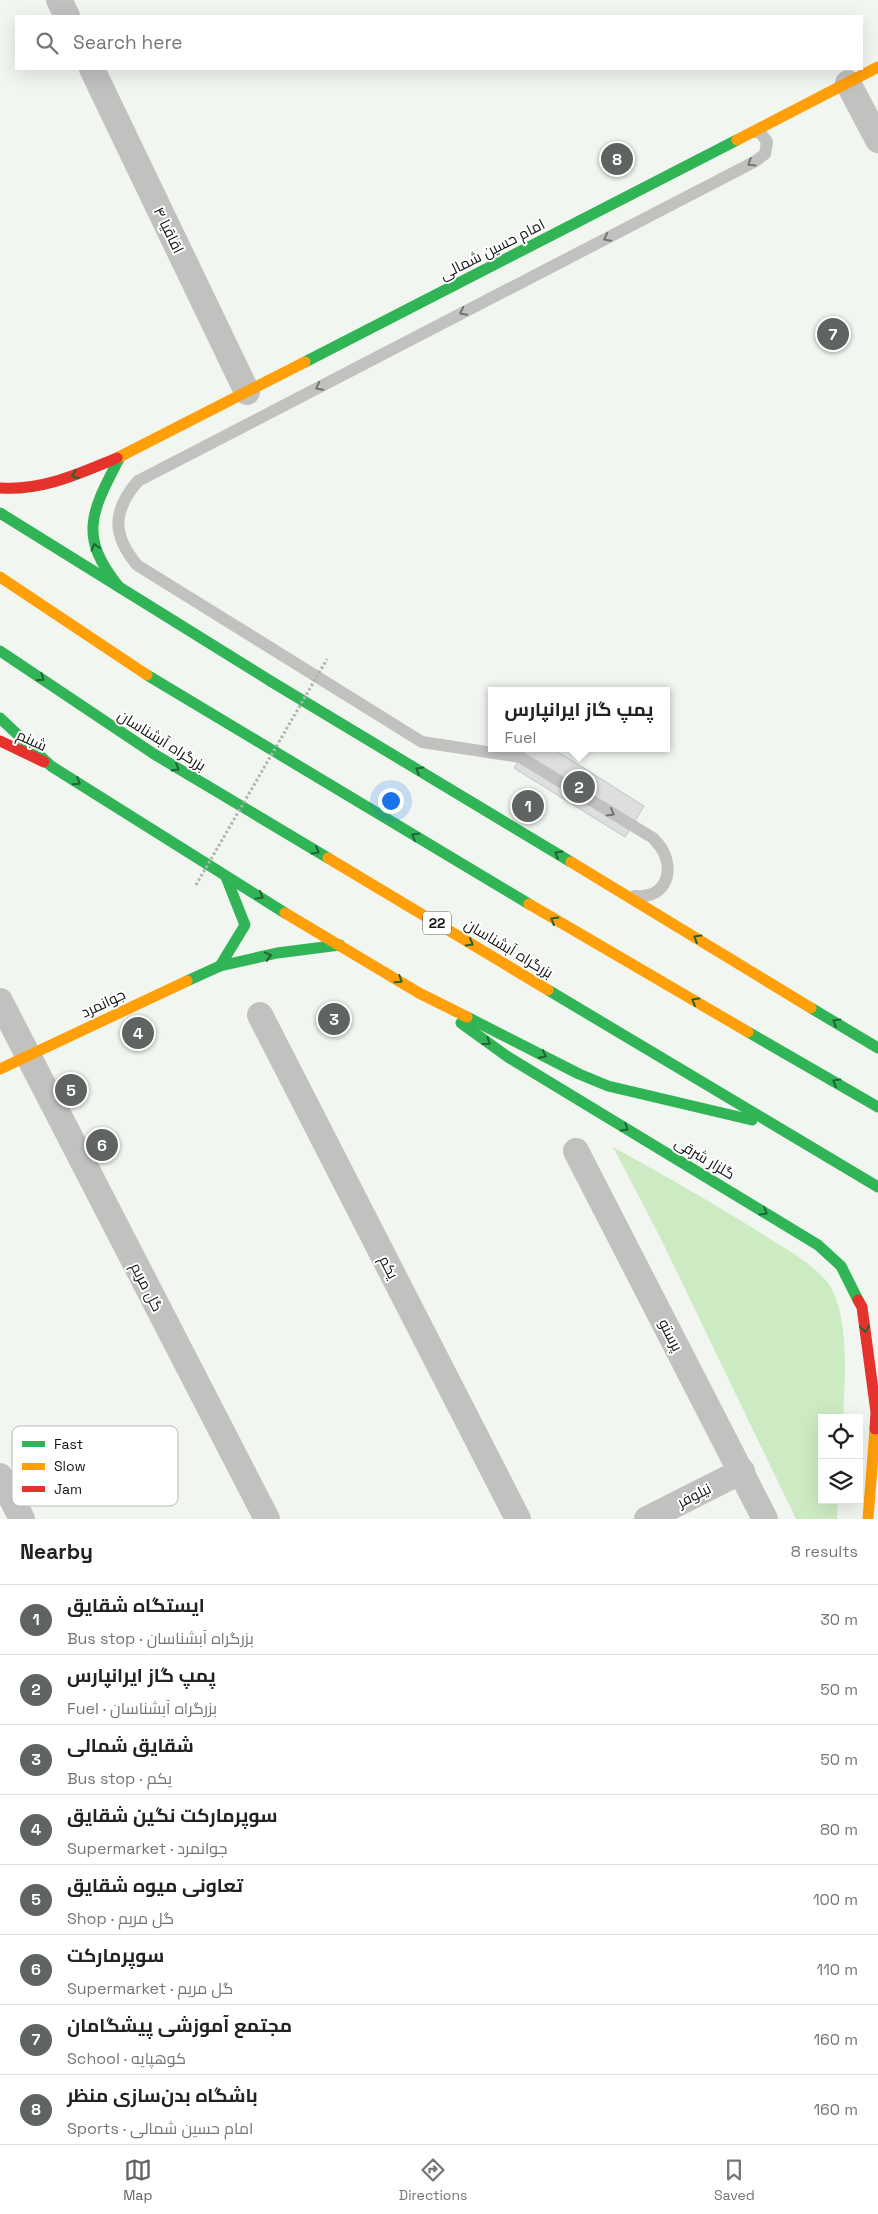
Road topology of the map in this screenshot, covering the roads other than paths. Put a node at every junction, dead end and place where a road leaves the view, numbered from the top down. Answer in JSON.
{"nodes":[{"id":1,"x":59,"y":0,"type":"edge"},
{"id":2,"x":66,"y":15,"type":"edge"},
{"id":3,"x":878,"y":67,"type":"edge"},
{"id":4,"x":92,"y":70,"type":"edge"},
{"id":5,"x":848,"y":83,"type":"junction"},
{"id":6,"x":751,"y":132,"type":"junction"},
{"id":7,"x":878,"y":140,"type":"edge"},
{"id":8,"x":247,"y":392,"type":"junction"},
{"id":9,"x":120,"y":457,"type":"junction"},
{"id":10,"x":0,"y":488,"type":"edge"},
{"id":11,"x":0,"y":513,"type":"edge"},
{"id":12,"x":0,"y":577,"type":"edge"},
{"id":13,"x":120,"y":589,"type":"junction"},
{"id":14,"x":0,"y":651,"type":"edge"},
{"id":15,"x":0,"y":718,"type":"edge"},
{"id":16,"x":0,"y":741,"type":"edge"},
{"id":17,"x":51,"y":766,"type":"junction"},
{"id":18,"x":226,"y":877,"type":"junction"},
{"id":19,"x":624,"y":894,"type":"junction"},
{"id":20,"x":340,"y":945,"type":"junction"},
{"id":21,"x":220,"y":966,"type":"junction"},
{"id":22,"x":419,"y":993,"type":"junction"},
{"id":23,"x":0,"y":1001,"type":"edge"},
{"id":24,"x":260,"y":1015,"type":"dead end"},
{"id":25,"x":878,"y":1048,"type":"edge"},
{"id":26,"x":27,"y":1055,"type":"junction"},
{"id":27,"x":0,"y":1069,"type":"edge"},
{"id":28,"x":878,"y":1107,"type":"edge"},
{"id":29,"x":777,"y":1126,"type":"junction"},
{"id":30,"x":576,"y":1151,"type":"dead end"},
{"id":31,"x":878,"y":1187,"type":"edge"},
{"id":32,"x":877,"y":1410,"type":"edge"},
{"id":33,"x":742,"y":1471,"type":"junction"},
{"id":34,"x":0,"y":1476,"type":"edge"},
{"id":35,"x":12,"y":1499,"type":"edge"},
{"id":36,"x":15,"y":1506,"type":"edge"},
{"id":37,"x":22,"y":1519,"type":"edge"},
{"id":38,"x":267,"y":1519,"type":"edge"},
{"id":39,"x":518,"y":1519,"type":"edge"},
{"id":40,"x":647,"y":1519,"type":"edge"},
{"id":41,"x":765,"y":1519,"type":"edge"},
{"id":42,"x":868,"y":1519,"type":"edge"}],
"edges":[{"from":1,"to":2,"type":"street"},
{"from":3,"to":5,"type":"main road","name":"امام حسین شمالی"},
{"from":4,"to":8,"type":"street","name":"اقاقیا ۴"},
{"from":5,"to":6,"type":"main road","name":"امام حسین شمالی"},
{"from":5,"to":7,"type":"street"},
{"from":6,"to":8,"type":"main road","name":"امام حسین شمالی"},
{"from":6,"to":19,"type":"lane","one_way":true},
{"from":8,"to":9,"type":"main road","name":"امام حسین شمالی"},
{"from":9,"to":10,"type":"main road","name":"امام حسین شمالی","one_way":true},
{"from":13,"to":9,"type":"main road","one_way":true},
{"from":11,"to":13,"type":"main road"},
{"from":28,"to":12,"type":"main road","one_way":true},
{"from":19,"to":13,"type":"main road","one_way":true},
{"from":14,"to":29,"type":"main road","name":"بزرگراه آبشناسان","number":"22","one_way":true},
{"from":15,"to":17,"type":"main road"},
{"from":16,"to":17,"type":"main road","name":"شبنم"},
{"from":17,"to":18,"type":"main road","one_way":true},
{"from":18,"to":20,"type":"main road","one_way":true},
{"from":18,"to":21,"type":"main road"},
{"from":25,"to":19,"type":"main road","one_way":true},
{"from":21,"to":20,"type":"main road","name":"جوانمرد","one_way":true},
{"from":20,"to":22,"type":"main road","one_way":true},
{"from":21,"to":26,"type":"main road","name":"جوانمرد"},
{"from":22,"to":29,"type":"main road","one_way":true},
{"from":22,"to":32,"type":"main road","name":"گلزار شرقی","one_way":true},
{"from":23,"to":26,"type":"street","name":"گل مریم"},
{"from":24,"to":39,"type":"street","name":"یکم"},
{"from":26,"to":27,"type":"main road","name":"جوانمرد"},
{"from":26,"to":38,"type":"street","name":"گل مریم"},
{"from":29,"to":31,"type":"main road","name":"بزرگراه آبشناسان","number":"22"},
{"from":30,"to":33,"type":"street","name":"پرستو"},
{"from":32,"to":42,"type":"main road","name":"گلزار شرقی"},
{"from":33,"to":40,"type":"street","name":"نیلوفر"},
{"from":33,"to":41,"type":"street","name":"پرستو"},
{"from":34,"to":35,"type":"street"},
{"from":36,"to":37,"type":"street"}]}
